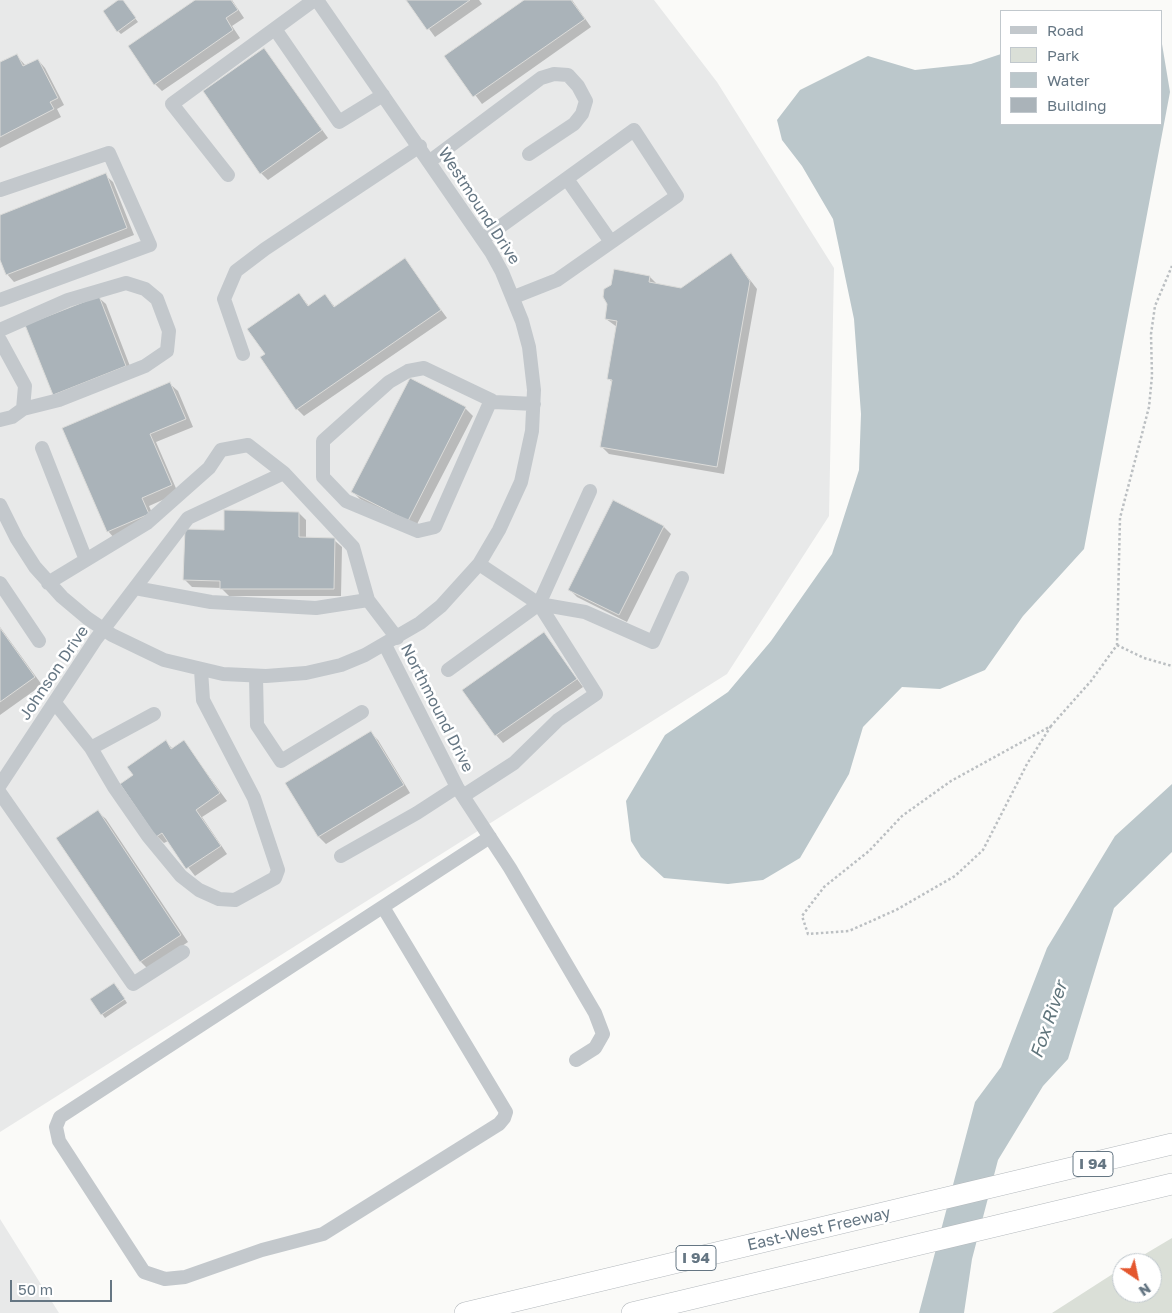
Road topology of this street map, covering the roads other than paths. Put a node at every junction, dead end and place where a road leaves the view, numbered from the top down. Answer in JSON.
{"nodes":[{"id":1,"x":315,"y":0,"type":"edge"},
{"id":2,"x":275,"y":29,"type":"junction"},
{"id":3,"x":383,"y":95,"type":"junction"},
{"id":4,"x":420,"y":146,"type":"junction"},
{"id":5,"x":530,"y":154,"type":"dead end"},
{"id":6,"x":430,"y":161,"type":"junction"},
{"id":7,"x":228,"y":175,"type":"dead end"},
{"id":8,"x":567,"y":178,"type":"junction"},
{"id":9,"x":0,"y":190,"type":"edge"},
{"id":10,"x":483,"y":239,"type":"junction"},
{"id":11,"x":611,"y":242,"type":"junction"},
{"id":12,"x":514,"y":297,"type":"junction"},
{"id":13,"x":0,"y":300,"type":"edge"},
{"id":14,"x":0,"y":330,"type":"edge"},
{"id":15,"x":0,"y":340,"type":"edge"},
{"id":16,"x":244,"y":354,"type":"dead end"},
{"id":17,"x":491,"y":400,"type":"junction"},
{"id":18,"x":534,"y":404,"type":"junction"},
{"id":19,"x":23,"y":409,"type":"junction"},
{"id":20,"x":0,"y":420,"type":"edge"},
{"id":21,"x":42,"y":448,"type":"dead end"},
{"id":22,"x":284,"y":473,"type":"junction"},
{"id":23,"x":590,"y":491,"type":"dead end"},
{"id":24,"x":0,"y":505,"type":"edge"},
{"id":25,"x":86,"y":560,"type":"junction"},
{"id":26,"x":479,"y":564,"type":"junction"},
{"id":27,"x":682,"y":578,"type":"dead end"},
{"id":28,"x":0,"y":583,"type":"edge"},
{"id":29,"x":48,"y":583,"type":"junction"},
{"id":30,"x":135,"y":588,"type":"junction"},
{"id":31,"x":368,"y":600,"type":"junction"},
{"id":32,"x":539,"y":604,"type":"junction"},
{"id":33,"x":104,"y":629,"type":"junction"},
{"id":34,"x":39,"y":641,"type":"dead end"},
{"id":35,"x":391,"y":641,"type":"junction"},
{"id":36,"x":201,"y":670,"type":"junction"},
{"id":37,"x":448,"y":670,"type":"dead end"},
{"id":38,"x":256,"y":676,"type":"junction"},
{"id":39,"x":54,"y":703,"type":"junction"},
{"id":40,"x":362,"y":712,"type":"dead end"},
{"id":41,"x":154,"y":714,"type":"dead end"},
{"id":42,"x":91,"y":748,"type":"junction"},
{"id":43,"x":0,"y":785,"type":"edge"},
{"id":44,"x":460,"y":791,"type":"junction"},
{"id":45,"x":0,"y":794,"type":"edge"},
{"id":46,"x":490,"y":837,"type":"junction"},
{"id":47,"x":341,"y":856,"type":"dead end"},
{"id":48,"x":383,"y":907,"type":"junction"},
{"id":49,"x":184,"y":952,"type":"dead end"},
{"id":50,"x":576,"y":1060,"type":"dead end"},
{"id":51,"x":1172,"y":1144,"type":"edge"},
{"id":52,"x":1172,"y":1184,"type":"edge"},
{"id":53,"x":465,"y":1313,"type":"edge"},
{"id":54,"x":632,"y":1313,"type":"edge"}],
"edges":[{"from":1,"to":2,"type":"street"},
{"from":1,"to":3,"type":"street","name":"Westmound Drive"},
{"from":2,"to":3,"type":"street"},
{"from":2,"to":7,"type":"street"},
{"from":3,"to":4,"type":"street","name":"Westmound Drive"},
{"from":4,"to":6,"type":"street","name":"Westmound Drive"},
{"from":4,"to":16,"type":"street"},
{"from":5,"to":6,"type":"street"},
{"from":6,"to":10,"type":"street","name":"Westmound Drive"},
{"from":8,"to":10,"type":"street"},
{"from":8,"to":11,"type":"street"},
{"from":8,"to":11,"type":"street"},
{"from":9,"to":13,"type":"street"},
{"from":10,"to":12,"type":"street","name":"Westmound Drive"},
{"from":11,"to":12,"type":"street"},
{"from":12,"to":18,"type":"street","name":"Westmound Drive"},
{"from":14,"to":19,"type":"street"},
{"from":15,"to":19,"type":"street"},
{"from":17,"to":17,"type":"street"},
{"from":17,"to":18,"type":"street"},
{"from":18,"to":26,"type":"street","name":"Westmound Drive"},
{"from":19,"to":20,"type":"street"},
{"from":21,"to":25,"type":"street"},
{"from":22,"to":25,"type":"street"},
{"from":22,"to":30,"type":"street","name":"Johnson Drive"},
{"from":22,"to":31,"type":"street"},
{"from":23,"to":32,"type":"street"},
{"from":24,"to":29,"type":"street","name":"Westmound Drive"},
{"from":25,"to":29,"type":"street"},
{"from":26,"to":32,"type":"street"},
{"from":26,"to":35,"type":"street","name":"Westmound Drive"},
{"from":27,"to":32,"type":"street"},
{"from":28,"to":34,"type":"street"},
{"from":29,"to":33,"type":"street","name":"Westmound Drive"},
{"from":30,"to":31,"type":"street"},
{"from":30,"to":33,"type":"street","name":"Johnson Drive"},
{"from":31,"to":35,"type":"street","name":"Northmound Drive"},
{"from":32,"to":37,"type":"street"},
{"from":32,"to":44,"type":"street"},
{"from":33,"to":36,"type":"street","name":"Westmound Drive"},
{"from":33,"to":39,"type":"street","name":"Johnson Drive"},
{"from":35,"to":38,"type":"street","name":"Westmound Drive"},
{"from":35,"to":44,"type":"street","name":"Northmound Drive"},
{"from":36,"to":38,"type":"street","name":"Westmound Drive"},
{"from":36,"to":42,"type":"street"},
{"from":38,"to":40,"type":"street"},
{"from":39,"to":42,"type":"street"},
{"from":39,"to":43,"type":"street","name":"Johnson Drive"},
{"from":41,"to":42,"type":"street"},
{"from":44,"to":46,"type":"street","name":"Northmound Drive"},
{"from":44,"to":47,"type":"street"},
{"from":45,"to":49,"type":"street"},
{"from":46,"to":48,"type":"street"},
{"from":46,"to":50,"type":"street","name":"Northmound Drive"},
{"from":48,"to":48,"type":"street"},
{"from":51,"to":53,"type":"highway","name":"East-West Freeway","number":"I 94"},
{"from":52,"to":54,"type":"highway","number":"I 94"}]}
